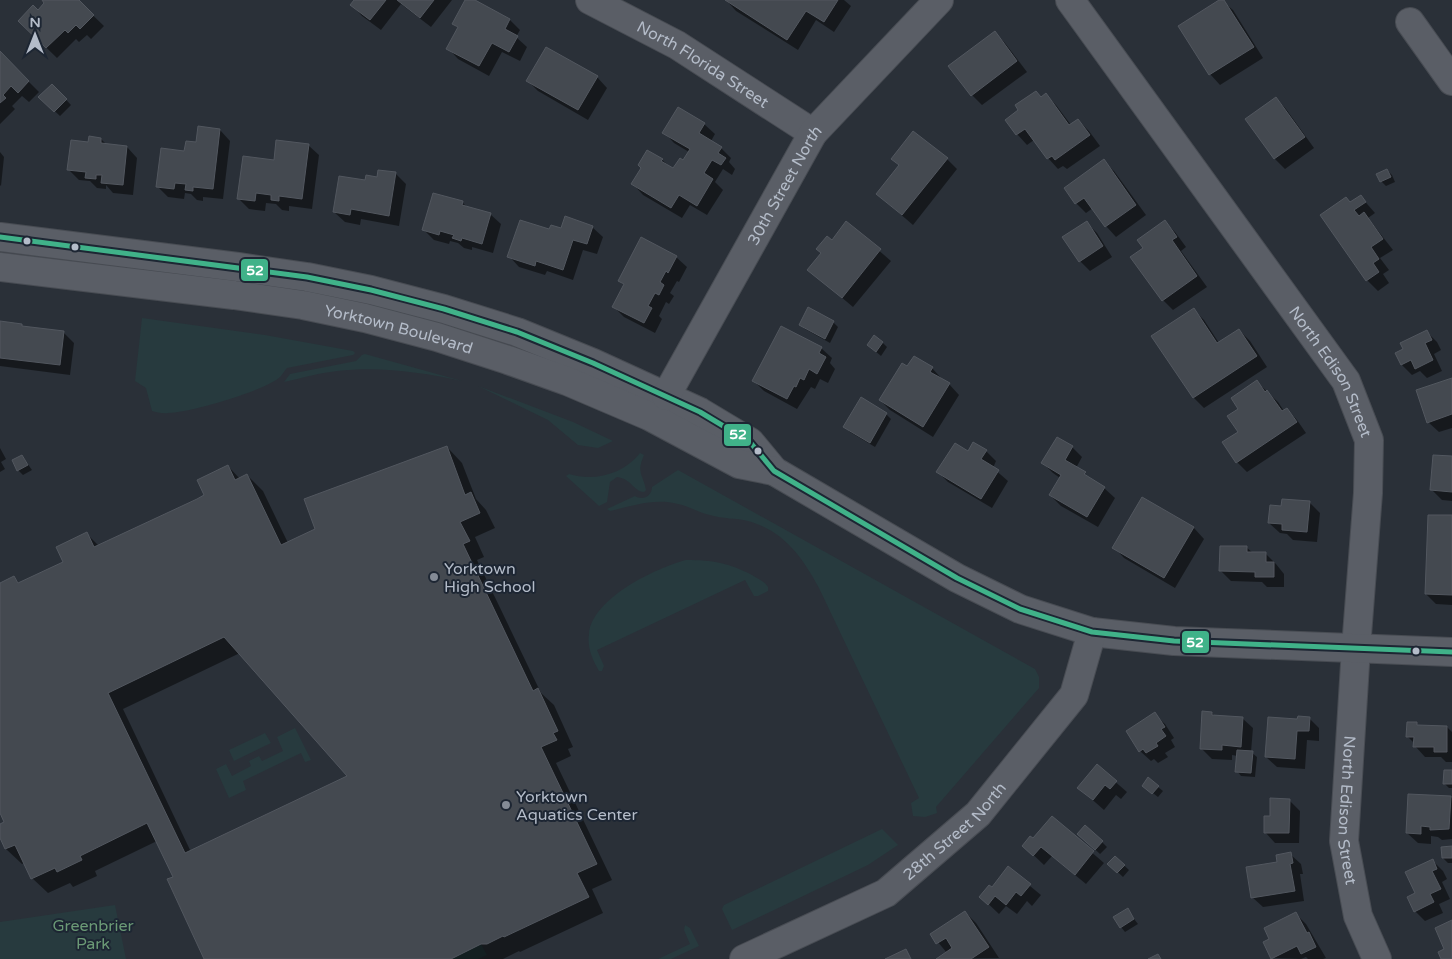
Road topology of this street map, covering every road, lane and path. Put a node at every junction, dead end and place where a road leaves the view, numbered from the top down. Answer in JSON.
{"nodes":[{"id":1,"x":590,"y":0,"type":"edge"},
{"id":2,"x":939,"y":0,"type":"edge"},
{"id":3,"x":1070,"y":0,"type":"edge"},
{"id":4,"x":1410,"y":22,"type":"dead end"},
{"id":5,"x":1452,"y":81,"type":"edge"},
{"id":6,"x":813,"y":133,"type":"junction"},
{"id":7,"x":0,"y":238,"type":"edge"},
{"id":8,"x":0,"y":267,"type":"edge"},
{"id":9,"x":666,"y":396,"type":"junction"},
{"id":10,"x":774,"y":471,"type":"junction"},
{"id":11,"x":1092,"y":632,"type":"junction"},
{"id":12,"x":1356,"y":648,"type":"junction"},
{"id":13,"x":1452,"y":652,"type":"edge"},
{"id":14,"x":744,"y":959,"type":"edge"},
{"id":15,"x":1377,"y":959,"type":"edge"}],
"edges":[{"from":1,"to":6,"type":"street","name":"North Florida Street"},
{"from":2,"to":6,"type":"street","name":"30th Street North"},
{"from":3,"to":12,"type":"street","name":"North Edison Street"},
{"from":4,"to":5,"type":"street"},
{"from":6,"to":9,"type":"street","name":"30th Street North"},
{"from":7,"to":9,"type":"street","name":"Yorktown Boulevard"},
{"from":8,"to":10,"type":"street","name":"Yorktown Boulevard"},
{"from":9,"to":10,"type":"street","name":"Yorktown Boulevard"},
{"from":10,"to":11,"type":"street","name":"Yorktown Boulevard"},
{"from":11,"to":12,"type":"street","name":"Yorktown Boulevard"},
{"from":11,"to":14,"type":"street","name":"28th Street North"},
{"from":12,"to":13,"type":"street","name":"Yorktown Boulevard"},
{"from":12,"to":15,"type":"street","name":"North Edison Street"}]}
